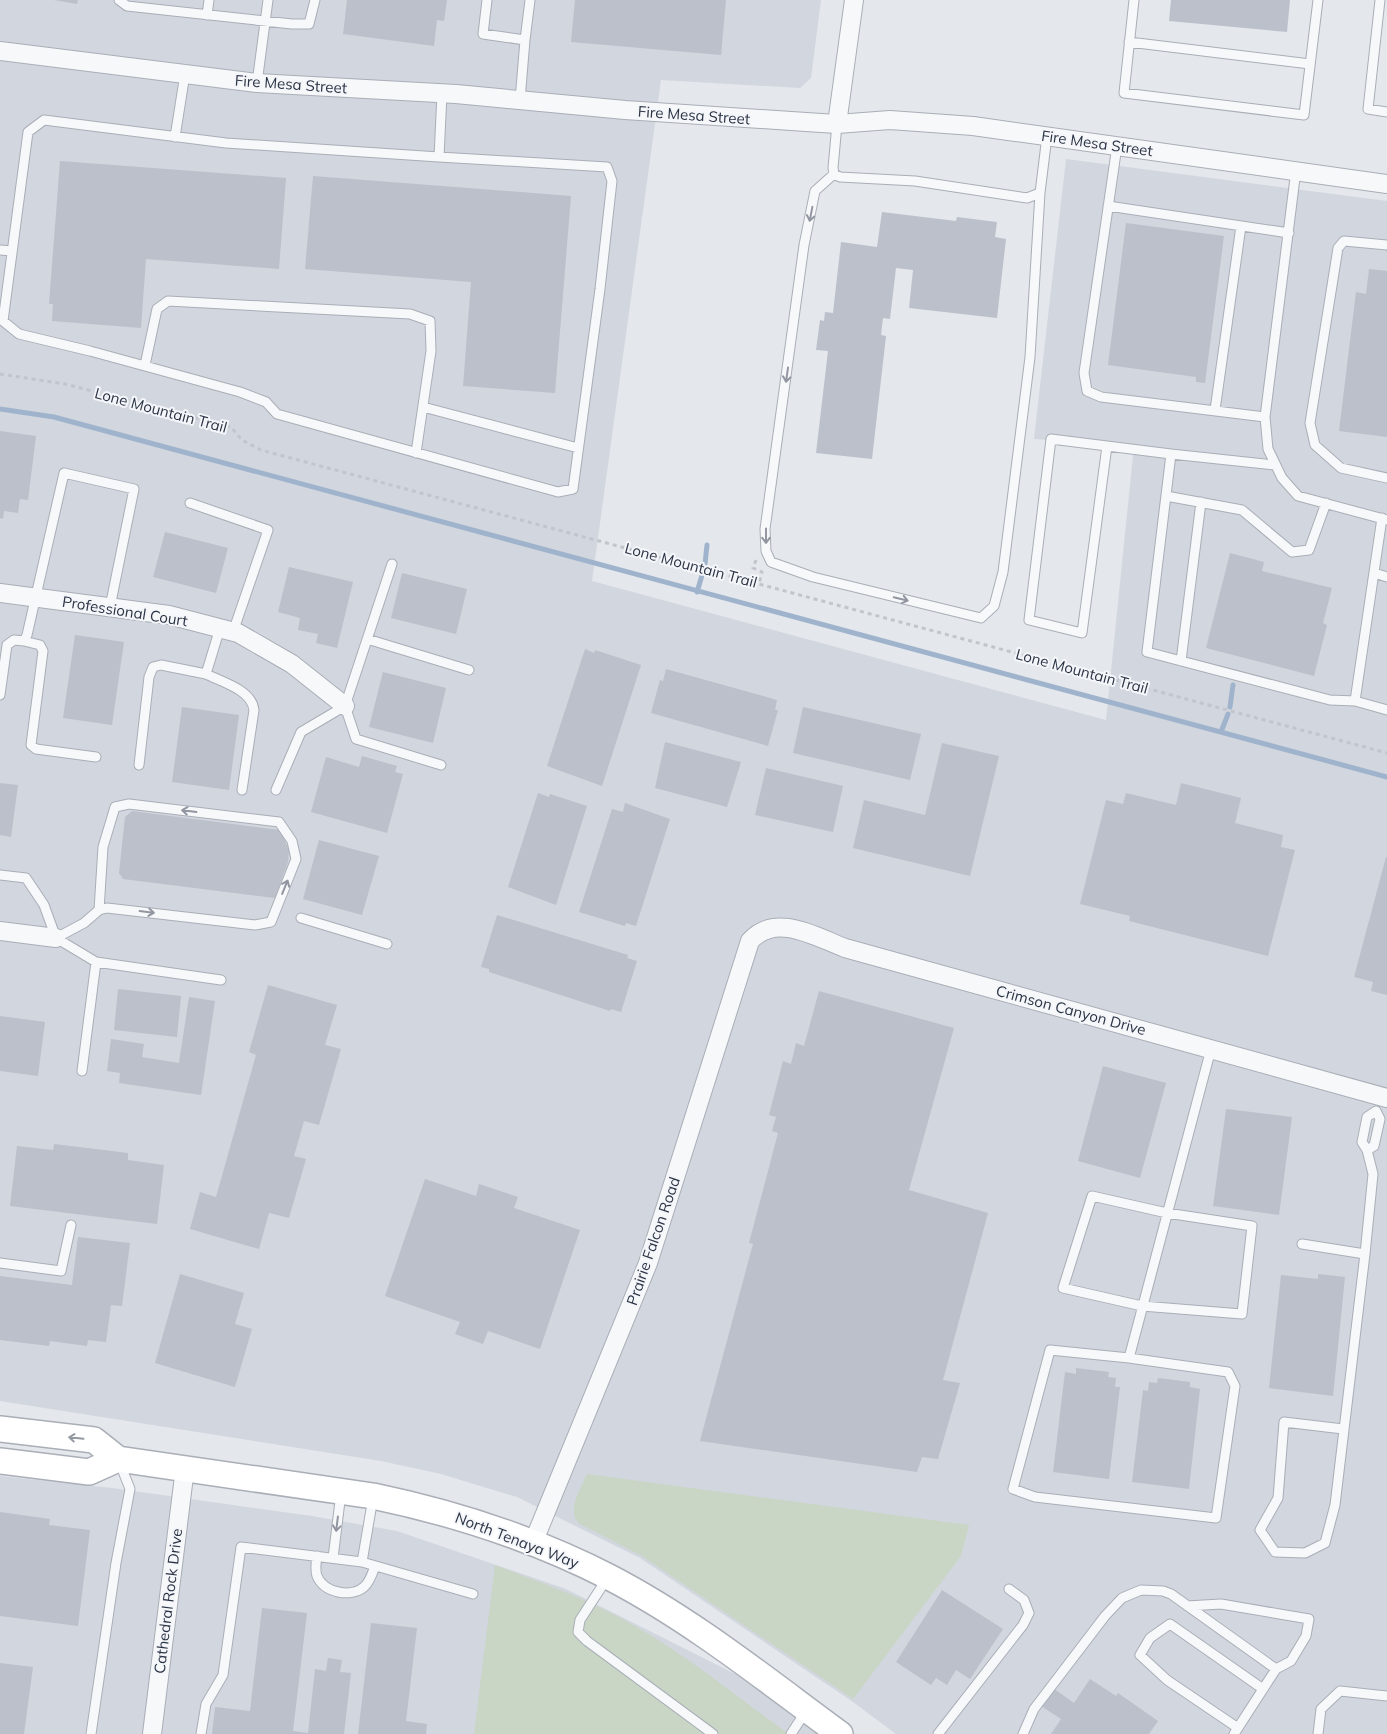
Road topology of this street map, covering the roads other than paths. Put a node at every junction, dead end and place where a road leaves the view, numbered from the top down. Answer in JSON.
{"nodes":[{"id":1,"x":119,"y":0,"type":"edge"},
{"id":2,"x":209,"y":0,"type":"edge"},
{"id":3,"x":268,"y":0,"type":"edge"},
{"id":4,"x":315,"y":0,"type":"edge"},
{"id":5,"x":487,"y":0,"type":"edge"},
{"id":6,"x":530,"y":0,"type":"edge"},
{"id":7,"x":854,"y":0,"type":"edge"},
{"id":8,"x":1134,"y":0,"type":"edge"},
{"id":9,"x":1318,"y":0,"type":"edge"},
{"id":10,"x":1380,"y":0,"type":"edge"},
{"id":11,"x":207,"y":15,"type":"junction"},
{"id":12,"x":266,"y":21,"type":"junction"},
{"id":13,"x":524,"y":40,"type":"junction"},
{"id":14,"x":1129,"y":42,"type":"junction"},
{"id":15,"x":0,"y":51,"type":"edge"},
{"id":16,"x":1310,"y":64,"type":"junction"},
{"id":17,"x":185,"y":74,"type":"junction"},
{"id":18,"x":257,"y":83,"type":"junction"},
{"id":19,"x":442,"y":94,"type":"junction"},
{"id":20,"x":520,"y":100,"type":"junction"},
{"id":21,"x":1387,"y":112,"type":"edge"},
{"id":22,"x":837,"y":124,"type":"junction"},
{"id":23,"x":175,"y":136,"type":"junction"},
{"id":24,"x":1047,"y":136,"type":"junction"},
{"id":25,"x":1117,"y":146,"type":"junction"},
{"id":26,"x":438,"y":157,"type":"junction"},
{"id":27,"x":1296,"y":170,"type":"junction"},
{"id":28,"x":834,"y":174,"type":"junction"},
{"id":29,"x":1387,"y":184,"type":"edge"},
{"id":30,"x":1040,"y":193,"type":"junction"},
{"id":31,"x":1108,"y":206,"type":"junction"},
{"id":32,"x":1241,"y":226,"type":"junction"},
{"id":33,"x":1290,"y":233,"type":"junction"},
{"id":34,"x":1387,"y":245,"type":"edge"},
{"id":35,"x":0,"y":250,"type":"edge"},
{"id":36,"x":12,"y":251,"type":"junction"},
{"id":37,"x":145,"y":365,"type":"junction"},
{"id":38,"x":423,"y":407,"type":"junction"},
{"id":39,"x":1214,"y":410,"type":"junction"},
{"id":40,"x":1266,"y":417,"type":"junction"},
{"id":41,"x":1107,"y":446,"type":"junction"},
{"id":42,"x":578,"y":448,"type":"junction"},
{"id":43,"x":416,"y":452,"type":"junction"},
{"id":44,"x":1171,"y":454,"type":"junction"},
{"id":45,"x":1276,"y":465,"type":"junction"},
{"id":46,"x":1387,"y":478,"type":"edge"},
{"id":47,"x":1166,"y":496,"type":"junction"},
{"id":48,"x":1201,"y":502,"type":"junction"},
{"id":49,"x":190,"y":503,"type":"dead end"},
{"id":50,"x":1326,"y":503,"type":"junction"},
{"id":51,"x":1384,"y":519,"type":"edge"},
{"id":52,"x":392,"y":564,"type":"dead end"},
{"id":53,"x":1374,"y":573,"type":"junction"},
{"id":54,"x":1387,"y":577,"type":"edge"},
{"id":55,"x":0,"y":593,"type":"edge"},
{"id":56,"x":35,"y":598,"type":"junction"},
{"id":57,"x":110,"y":607,"type":"junction"},
{"id":58,"x":226,"y":630,"type":"junction"},
{"id":59,"x":367,"y":640,"type":"junction"},
{"id":60,"x":24,"y":641,"type":"junction"},
{"id":61,"x":1181,"y":661,"type":"junction"},
{"id":62,"x":469,"y":670,"type":"dead end"},
{"id":63,"x":206,"y":674,"type":"junction"},
{"id":64,"x":0,"y":695,"type":"edge"},
{"id":65,"x":1355,"y":701,"type":"junction"},
{"id":66,"x":345,"y":706,"type":"junction"},
{"id":67,"x":1387,"y":710,"type":"edge"},
{"id":68,"x":96,"y":757,"type":"dead end"},
{"id":69,"x":139,"y":765,"type":"dead end"},
{"id":70,"x":441,"y":765,"type":"dead end"},
{"id":71,"x":242,"y":790,"type":"dead end"},
{"id":72,"x":276,"y":790,"type":"dead end"},
{"id":73,"x":0,"y":875,"type":"edge"},
{"id":74,"x":99,"y":910,"type":"junction"},
{"id":75,"x":301,"y":918,"type":"dead end"},
{"id":76,"x":0,"y":931,"type":"edge"},
{"id":77,"x":757,"y":933,"type":"joint"},
{"id":78,"x":56,"y":938,"type":"junction"},
{"id":79,"x":387,"y":944,"type":"dead end"},
{"id":80,"x":96,"y":962,"type":"junction"},
{"id":81,"x":221,"y":980,"type":"dead end"},
{"id":82,"x":1211,"y":1049,"type":"junction"},
{"id":83,"x":82,"y":1071,"type":"dead end"},
{"id":84,"x":1381,"y":1101,"type":"edge"},
{"id":85,"x":1368,"y":1150,"type":"junction"},
{"id":86,"x":1168,"y":1213,"type":"junction"},
{"id":87,"x":71,"y":1225,"type":"dead end"},
{"id":88,"x":1302,"y":1244,"type":"dead end"},
{"id":89,"x":1365,"y":1254,"type":"junction"},
{"id":90,"x":0,"y":1263,"type":"edge"},
{"id":91,"x":1142,"y":1306,"type":"junction"},
{"id":92,"x":1129,"y":1358,"type":"junction"},
{"id":93,"x":0,"y":1429,"type":"edge"},
{"id":94,"x":1343,"y":1429,"type":"junction"},
{"id":95,"x":118,"y":1459,"type":"junction"},
{"id":96,"x":0,"y":1461,"type":"edge"},
{"id":97,"x":185,"y":1468,"type":"junction"},
{"id":98,"x":342,"y":1490,"type":"junction"},
{"id":99,"x":373,"y":1496,"type":"junction"},
{"id":100,"x":533,"y":1543,"type":"junction"},
{"id":101,"x":316,"y":1556,"type":"junction"},
{"id":102,"x":333,"y":1558,"type":"junction"},
{"id":103,"x":362,"y":1562,"type":"junction"},
{"id":104,"x":375,"y":1566,"type":"junction"},
{"id":105,"x":608,"y":1577,"type":"junction"},
{"id":106,"x":1008,"y":1588,"type":"dead end"},
{"id":107,"x":474,"y":1594,"type":"dead end"},
{"id":108,"x":1186,"y":1606,"type":"junction"},
{"id":109,"x":1276,"y":1669,"type":"junction"},
{"id":110,"x":1263,"y":1689,"type":"junction"},
{"id":111,"x":1387,"y":1696,"type":"edge"},
{"id":112,"x":807,"y":1710,"type":"junction"},
{"id":113,"x":1236,"y":1731,"type":"edge"},
{"id":114,"x":91,"y":1734,"type":"edge"},
{"id":115,"x":152,"y":1734,"type":"edge"},
{"id":116,"x":201,"y":1734,"type":"edge"},
{"id":117,"x":713,"y":1734,"type":"edge"},
{"id":118,"x":791,"y":1734,"type":"edge"},
{"id":119,"x":840,"y":1734,"type":"edge"},
{"id":120,"x":938,"y":1734,"type":"edge"},
{"id":121,"x":1023,"y":1734,"type":"edge"},
{"id":122,"x":1318,"y":1734,"type":"edge"}],
"edges":[{"from":1,"to":11,"type":"lane"},
{"from":2,"to":11,"type":"lane"},
{"from":3,"to":12,"type":"lane"},
{"from":4,"to":12,"type":"lane"},
{"from":5,"to":13,"type":"lane"},
{"from":6,"to":13,"type":"lane"},
{"from":7,"to":22,"type":"street"},
{"from":8,"to":14,"type":"lane"},
{"from":9,"to":16,"type":"lane"},
{"from":10,"to":21,"type":"lane"},
{"from":11,"to":12,"type":"lane"},
{"from":12,"to":18,"type":"lane"},
{"from":13,"to":20,"type":"lane"},
{"from":14,"to":16,"type":"lane"},
{"from":14,"to":16,"type":"lane"},
{"from":15,"to":17,"type":"street","name":"Fire Mesa Street"},
{"from":17,"to":18,"type":"street","name":"Fire Mesa Street"},
{"from":17,"to":23,"type":"lane"},
{"from":18,"to":19,"type":"street","name":"Fire Mesa Street"},
{"from":19,"to":20,"type":"street","name":"Fire Mesa Street"},
{"from":19,"to":26,"type":"lane"},
{"from":20,"to":22,"type":"street","name":"Fire Mesa Street"},
{"from":22,"to":24,"type":"street","name":"Fire Mesa Street"},
{"from":22,"to":28,"type":"lane"},
{"from":23,"to":26,"type":"lane"},
{"from":23,"to":36,"type":"lane"},
{"from":24,"to":25,"type":"street","name":"Fire Mesa Street"},
{"from":24,"to":30,"type":"lane"},
{"from":25,"to":27,"type":"street","name":"Fire Mesa Street"},
{"from":25,"to":31,"type":"lane"},
{"from":26,"to":42,"type":"lane"},
{"from":27,"to":29,"type":"street","name":"Fire Mesa Street"},
{"from":27,"to":33,"type":"lane"},
{"from":28,"to":30,"type":"lane"},
{"from":28,"to":30,"type":"lane","one_way":true},
{"from":31,"to":32,"type":"lane"},
{"from":31,"to":39,"type":"lane"},
{"from":32,"to":33,"type":"lane"},
{"from":32,"to":39,"type":"lane"},
{"from":33,"to":40,"type":"lane"},
{"from":34,"to":46,"type":"lane"},
{"from":35,"to":36,"type":"lane"},
{"from":36,"to":37,"type":"lane"},
{"from":37,"to":38,"type":"lane"},
{"from":37,"to":43,"type":"lane"},
{"from":38,"to":42,"type":"lane"},
{"from":38,"to":43,"type":"lane"},
{"from":39,"to":40,"type":"lane"},
{"from":40,"to":45,"type":"lane"},
{"from":41,"to":41,"type":"lane"},
{"from":41,"to":44,"type":"lane"},
{"from":42,"to":43,"type":"lane"},
{"from":44,"to":45,"type":"lane"},
{"from":44,"to":47,"type":"lane"},
{"from":45,"to":50,"type":"lane"},
{"from":47,"to":48,"type":"lane"},
{"from":47,"to":61,"type":"lane"},
{"from":48,"to":50,"type":"lane"},
{"from":48,"to":61,"type":"lane"},
{"from":49,"to":58,"type":"lane"},
{"from":50,"to":51,"type":"lane"},
{"from":51,"to":53,"type":"lane"},
{"from":52,"to":59,"type":"lane"},
{"from":53,"to":54,"type":"lane"},
{"from":53,"to":65,"type":"lane"},
{"from":55,"to":56,"type":"street","name":"Professional Court"},
{"from":56,"to":57,"type":"street","name":"Professional Court"},
{"from":56,"to":57,"type":"lane"},
{"from":56,"to":60,"type":"lane"},
{"from":57,"to":58,"type":"street","name":"Professional Court"},
{"from":58,"to":63,"type":"lane"},
{"from":58,"to":66,"type":"street","name":"Professional Court"},
{"from":59,"to":62,"type":"lane"},
{"from":59,"to":66,"type":"lane"},
{"from":60,"to":64,"type":"lane"},
{"from":60,"to":68,"type":"lane"},
{"from":61,"to":65,"type":"lane"},
{"from":63,"to":69,"type":"lane"},
{"from":63,"to":71,"type":"lane"},
{"from":65,"to":67,"type":"lane"},
{"from":66,"to":70,"type":"lane"},
{"from":66,"to":72,"type":"lane"},
{"from":73,"to":78,"type":"lane"},
{"from":74,"to":74,"type":"lane","one_way":true},
{"from":74,"to":78,"type":"lane"},
{"from":75,"to":79,"type":"lane"},
{"from":76,"to":78,"type":"street"},
{"from":77,"to":82,"type":"street","name":"Crimson Canyon Drive"},
{"from":77,"to":100,"type":"street","name":"Prairie Falcon Road"},
{"from":78,"to":80,"type":"lane"},
{"from":80,"to":81,"type":"lane"},
{"from":80,"to":83,"type":"lane"},
{"from":82,"to":84,"type":"street","name":"Crimson Canyon Drive"},
{"from":82,"to":86,"type":"lane"},
{"from":84,"to":85,"type":"lane"},
{"from":84,"to":85,"type":"lane"},
{"from":85,"to":89,"type":"lane"},
{"from":86,"to":91,"type":"lane"},
{"from":86,"to":91,"type":"lane"},
{"from":86,"to":91,"type":"lane"},
{"from":87,"to":90,"type":"lane"},
{"from":88,"to":89,"type":"lane"},
{"from":89,"to":94,"type":"lane"},
{"from":91,"to":92,"type":"lane"},
{"from":92,"to":92,"type":"lane"},
{"from":95,"to":93,"type":"main road","one_way":true},
{"from":94,"to":94,"type":"lane"},
{"from":95,"to":96,"type":"main road"},
{"from":95,"to":97,"type":"main road","name":"North Tenaya Way"},
{"from":95,"to":114,"type":"lane"},
{"from":97,"to":98,"type":"main road","name":"North Tenaya Way"},
{"from":97,"to":115,"type":"street","name":"Cathedral Rock Drive"},
{"from":98,"to":99,"type":"main road","name":"North Tenaya Way"},
{"from":98,"to":102,"type":"lane","one_way":true},
{"from":99,"to":100,"type":"main road","name":"North Tenaya Way"},
{"from":99,"to":103,"type":"lane"},
{"from":100,"to":105,"type":"main road","name":"North Tenaya Way"},
{"from":101,"to":102,"type":"lane"},
{"from":101,"to":104,"type":"lane"},
{"from":101,"to":116,"type":"lane"},
{"from":102,"to":103,"type":"lane"},
{"from":103,"to":104,"type":"lane"},
{"from":104,"to":107,"type":"lane"},
{"from":105,"to":112,"type":"main road","name":"North Tenaya Way"},
{"from":105,"to":117,"type":"lane"},
{"from":106,"to":120,"type":"lane"},
{"from":108,"to":109,"type":"lane"},
{"from":108,"to":109,"type":"lane"},
{"from":108,"to":121,"type":"lane"},
{"from":109,"to":110,"type":"lane"},
{"from":110,"to":113,"type":"lane"},
{"from":110,"to":113,"type":"lane"},
{"from":111,"to":122,"type":"lane"},
{"from":112,"to":118,"type":"lane"},
{"from":112,"to":119,"type":"main road","name":"North Tenaya Way"}]}
